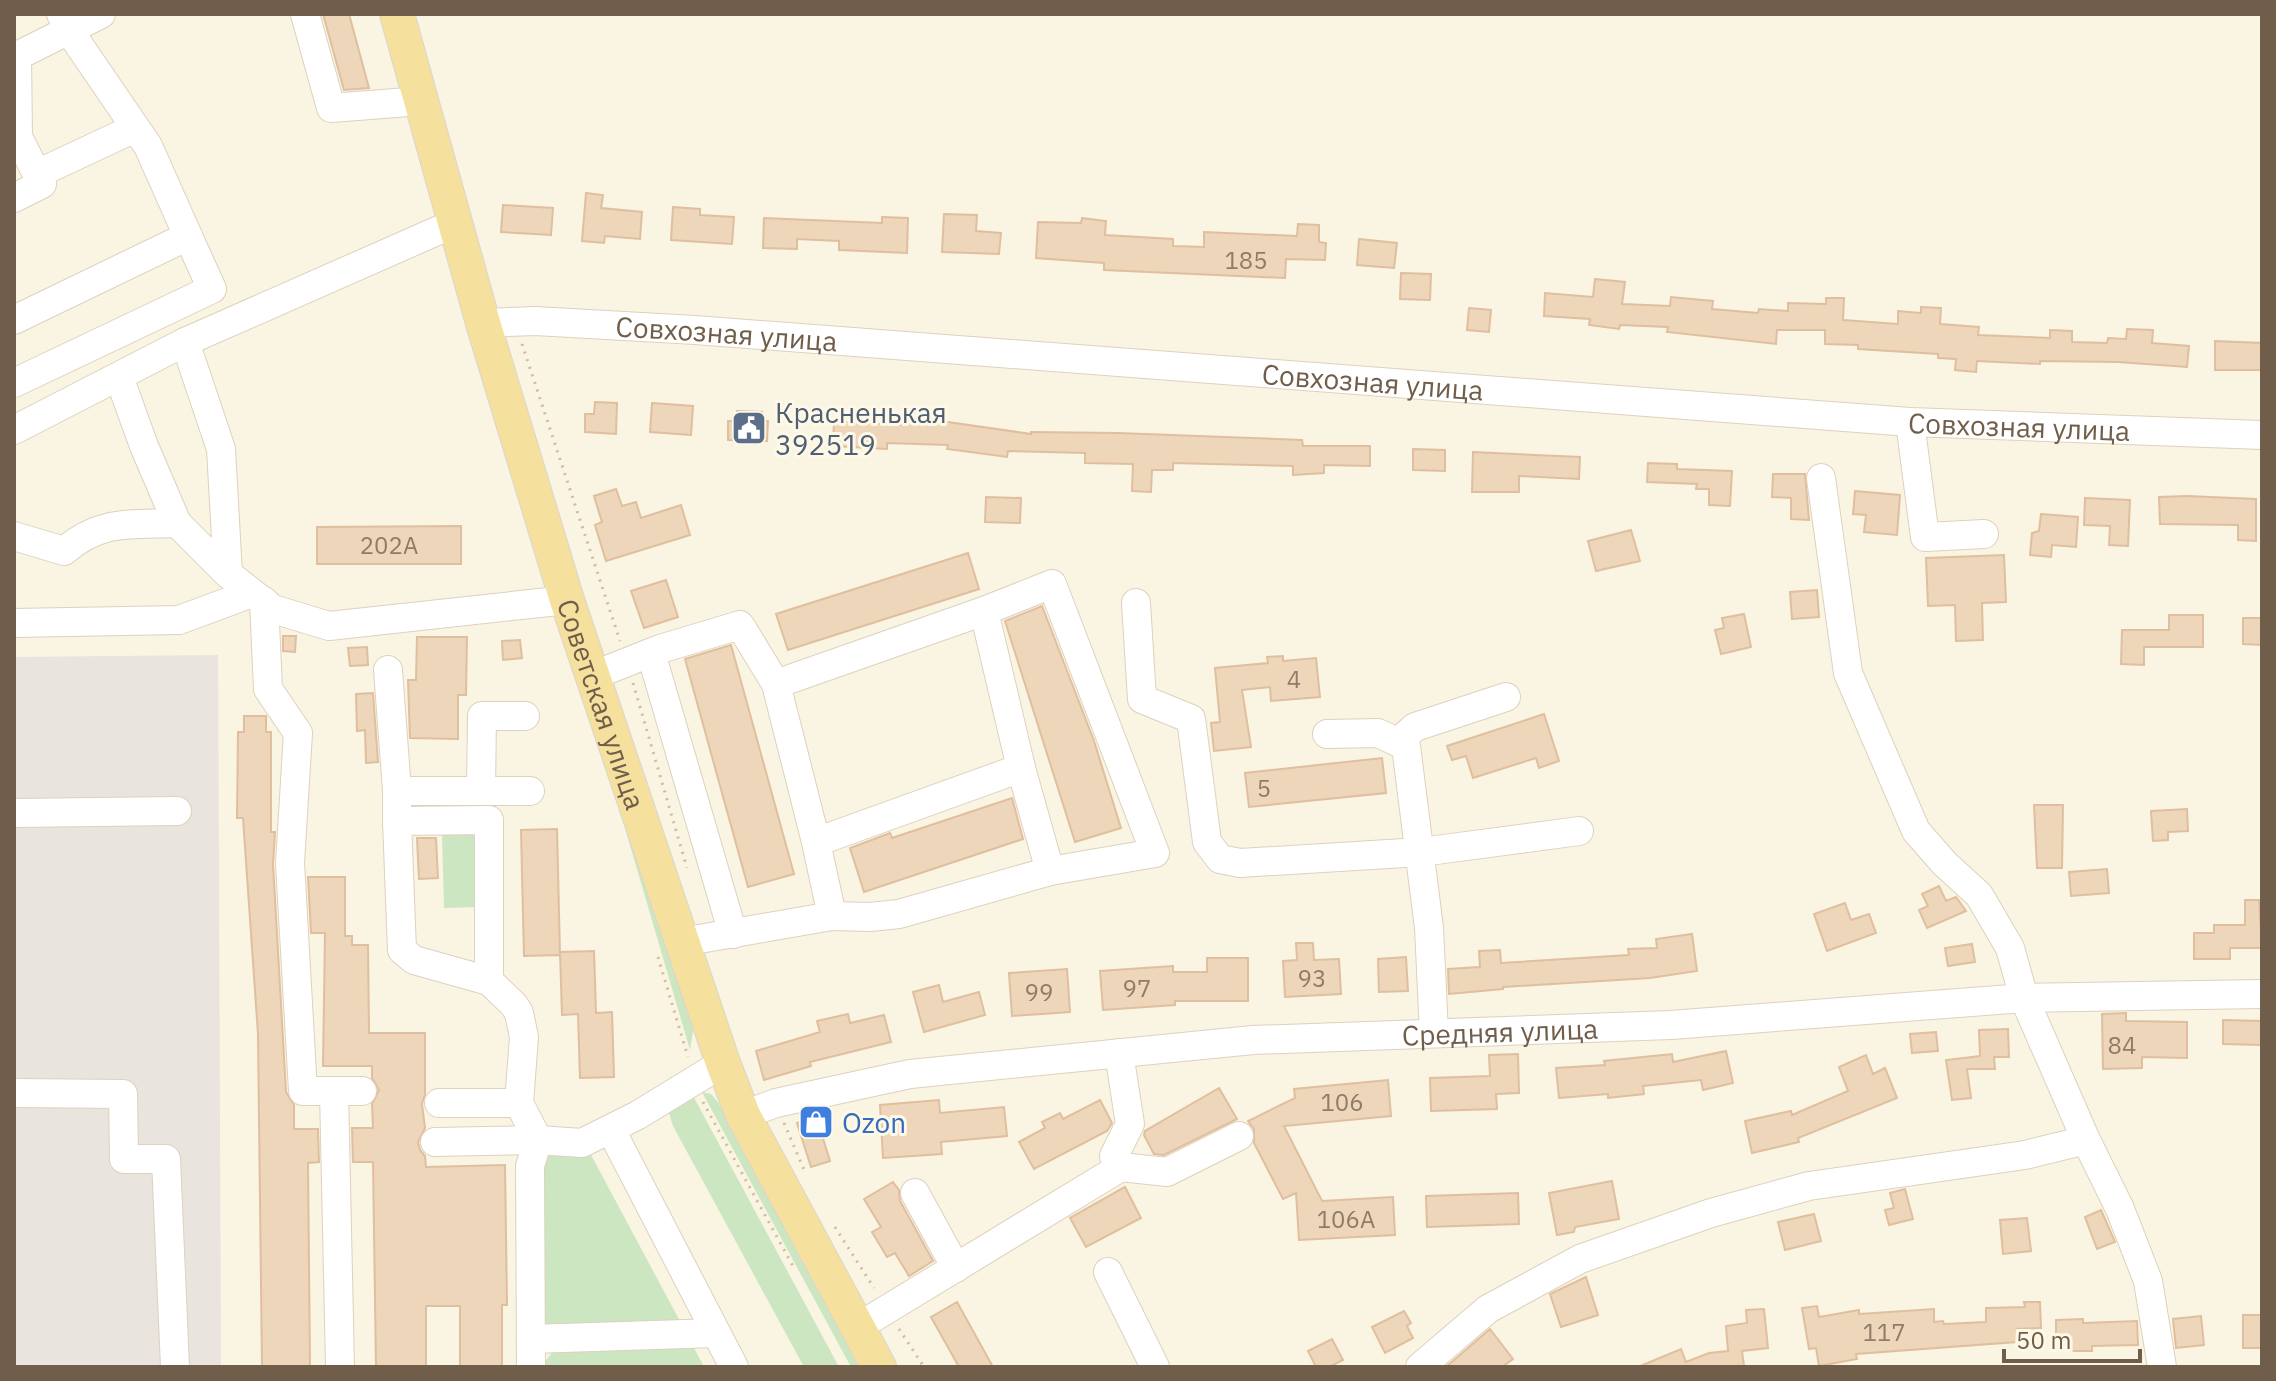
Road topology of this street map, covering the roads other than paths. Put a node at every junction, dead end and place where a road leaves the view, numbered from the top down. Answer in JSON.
{"nodes":[{"id":1,"x":101,"y":14,"type":"edge"},
{"id":2,"x":305,"y":14,"type":"edge"},
{"id":3,"x":397,"y":14,"type":"edge"},
{"id":4,"x":64,"y":22,"type":"edge"},
{"id":5,"x":15,"y":56,"type":"edge"},
{"id":6,"x":421,"y":101,"type":"junction"},
{"id":7,"x":135,"y":128,"type":"junction"},
{"id":8,"x":37,"y":174,"type":"junction"},
{"id":9,"x":14,"y":198,"type":"edge"},
{"id":10,"x":455,"y":223,"type":"junction"},
{"id":11,"x":188,"y":236,"type":"junction"},
{"id":12,"x":14,"y":320,"type":"edge"},
{"id":13,"x":499,"y":322,"type":"junction"},
{"id":14,"x":185,"y":342,"type":"junction"},
{"id":15,"x":119,"y":377,"type":"junction"},
{"id":16,"x":14,"y":383,"type":"edge"},
{"id":17,"x":1910,"y":422,"type":"junction"},
{"id":18,"x":14,"y":430,"type":"edge"},
{"id":19,"x":2262,"y":435,"type":"edge"},
{"id":20,"x":1821,"y":478,"type":"dead end"},
{"id":21,"x":177,"y":523,"type":"junction"},
{"id":22,"x":1984,"y":534,"type":"dead end"},
{"id":23,"x":14,"y":536,"type":"edge"},
{"id":24,"x":228,"y":574,"type":"junction"},
{"id":25,"x":258,"y":597,"type":"junction"},
{"id":26,"x":567,"y":600,"type":"junction"},
{"id":27,"x":1136,"y":603,"type":"dead end"},
{"id":28,"x":984,"y":611,"type":"junction"},
{"id":29,"x":14,"y":623,"type":"edge"},
{"id":30,"x":639,"y":658,"type":"junction"},
{"id":31,"x":388,"y":670,"type":"dead end"},
{"id":32,"x":592,"y":676,"type":"junction"},
{"id":33,"x":776,"y":684,"type":"junction"},
{"id":34,"x":1506,"y":697,"type":"dead end"},
{"id":35,"x":525,"y":716,"type":"dead end"},
{"id":36,"x":1327,"y":734,"type":"dead end"},
{"id":37,"x":1398,"y":742,"type":"junction"},
{"id":38,"x":1021,"y":768,"type":"junction"},
{"id":39,"x":397,"y":791,"type":"junction"},
{"id":40,"x":481,"y":791,"type":"junction"},
{"id":41,"x":530,"y":791,"type":"dead end"},
{"id":42,"x":177,"y":811,"type":"dead end"},
{"id":43,"x":14,"y":813,"type":"edge"},
{"id":44,"x":397,"y":821,"type":"junction"},
{"id":45,"x":1579,"y":831,"type":"dead end"},
{"id":46,"x":816,"y":842,"type":"junction"},
{"id":47,"x":1421,"y":852,"type":"junction"},
{"id":48,"x":1050,"y":871,"type":"junction"},
{"id":49,"x":832,"y":916,"type":"junction"},
{"id":50,"x":733,"y":934,"type":"junction"},
{"id":51,"x":682,"y":942,"type":"junction"},
{"id":52,"x":489,"y":981,"type":"junction"},
{"id":53,"x":2262,"y":994,"type":"edge"},
{"id":54,"x":2024,"y":998,"type":"junction"},
{"id":55,"x":1434,"y":1033,"type":"junction"},
{"id":56,"x":1119,"y":1053,"type":"junction"},
{"id":57,"x":723,"y":1063,"type":"junction"},
{"id":58,"x":14,"y":1093,"type":"edge"},
{"id":59,"x":439,"y":1103,"type":"dead end"},
{"id":60,"x":519,"y":1103,"type":"junction"},
{"id":61,"x":743,"y":1115,"type":"junction"},
{"id":62,"x":611,"y":1130,"type":"junction"},
{"id":63,"x":1239,"y":1136,"type":"dead end"},
{"id":64,"x":538,"y":1140,"type":"junction"},
{"id":65,"x":2086,"y":1140,"type":"junction"},
{"id":66,"x":435,"y":1142,"type":"dead end"},
{"id":67,"x":1121,"y":1167,"type":"junction"},
{"id":68,"x":915,"y":1193,"type":"dead end"},
{"id":69,"x":956,"y":1268,"type":"junction"},
{"id":70,"x":1108,"y":1272,"type":"dead end"},
{"id":71,"x":858,"y":1327,"type":"junction"},
{"id":72,"x":716,"y":1333,"type":"junction"},
{"id":73,"x":531,"y":1339,"type":"junction"},
{"id":74,"x":175,"y":1367,"type":"edge"},
{"id":75,"x":340,"y":1367,"type":"edge"},
{"id":76,"x":531,"y":1367,"type":"edge"},
{"id":77,"x":734,"y":1367,"type":"edge"},
{"id":78,"x":879,"y":1367,"type":"edge"},
{"id":79,"x":1155,"y":1367,"type":"edge"},
{"id":80,"x":1420,"y":1367,"type":"edge"},
{"id":81,"x":2162,"y":1367,"type":"edge"}],
"edges":[{"from":1,"to":4,"type":"street"},
{"from":2,"to":6,"type":"street"},
{"from":3,"to":6,"type":"main road","name":"Советская улица"},
{"from":4,"to":5,"type":"street"},
{"from":4,"to":7,"type":"street"},
{"from":5,"to":8,"type":"street"},
{"from":6,"to":10,"type":"main road","name":"Советская улица"},
{"from":7,"to":8,"type":"street"},
{"from":7,"to":11,"type":"street"},
{"from":8,"to":9,"type":"street"},
{"from":10,"to":13,"type":"main road","name":"Советская улица"},
{"from":10,"to":14,"type":"street"},
{"from":11,"to":12,"type":"street"},
{"from":11,"to":16,"type":"street"},
{"from":13,"to":17,"type":"street","name":"Совхозная улица"},
{"from":13,"to":26,"type":"main road","name":"Советская улица"},
{"from":14,"to":15,"type":"street"},
{"from":14,"to":24,"type":"street"},
{"from":15,"to":18,"type":"street"},
{"from":15,"to":21,"type":"street"},
{"from":17,"to":19,"type":"street","name":"Совхозная улица"},
{"from":17,"to":22,"type":"street"},
{"from":20,"to":54,"type":"street"},
{"from":21,"to":23,"type":"street"},
{"from":21,"to":24,"type":"street"},
{"from":24,"to":25,"type":"street"},
{"from":25,"to":26,"type":"street"},
{"from":25,"to":29,"type":"street"},
{"from":25,"to":75,"type":"street"},
{"from":26,"to":32,"type":"main road","name":"Советская улица"},
{"from":27,"to":47,"type":"street"},
{"from":28,"to":33,"type":"street"},
{"from":28,"to":38,"type":"street"},
{"from":28,"to":48,"type":"street"},
{"from":30,"to":32,"type":"street"},
{"from":30,"to":33,"type":"street"},
{"from":30,"to":50,"type":"street"},
{"from":31,"to":39,"type":"street"},
{"from":32,"to":51,"type":"main road","name":"Советская улица"},
{"from":33,"to":46,"type":"street"},
{"from":34,"to":37,"type":"street"},
{"from":35,"to":40,"type":"street"},
{"from":36,"to":37,"type":"street"},
{"from":37,"to":47,"type":"street"},
{"from":38,"to":46,"type":"street"},
{"from":38,"to":48,"type":"street"},
{"from":39,"to":40,"type":"street"},
{"from":39,"to":44,"type":"street"},
{"from":40,"to":41,"type":"street"},
{"from":42,"to":43,"type":"street"},
{"from":44,"to":52,"type":"street"},
{"from":44,"to":52,"type":"street"},
{"from":45,"to":47,"type":"street"},
{"from":46,"to":49,"type":"street"},
{"from":47,"to":55,"type":"street"},
{"from":48,"to":49,"type":"street"},
{"from":49,"to":50,"type":"street"},
{"from":50,"to":51,"type":"street"},
{"from":51,"to":57,"type":"main road","name":"Советская улица"},
{"from":52,"to":60,"type":"street"},
{"from":53,"to":54,"type":"street","name":"Средняя улица"},
{"from":54,"to":55,"type":"street","name":"Средняя улица"},
{"from":54,"to":65,"type":"street"},
{"from":55,"to":56,"type":"street","name":"Средняя улица"},
{"from":56,"to":61,"type":"street","name":"Средняя улица"},
{"from":56,"to":67,"type":"street"},
{"from":57,"to":61,"type":"main road","name":"Советская улица"},
{"from":57,"to":62,"type":"street"},
{"from":58,"to":74,"type":"street"},
{"from":59,"to":60,"type":"street"},
{"from":60,"to":64,"type":"street"},
{"from":61,"to":71,"type":"main road","name":"Советская улица"},
{"from":62,"to":64,"type":"street"},
{"from":62,"to":72,"type":"street"},
{"from":63,"to":67,"type":"street"},
{"from":64,"to":66,"type":"street"},
{"from":64,"to":73,"type":"street"},
{"from":65,"to":80,"type":"street"},
{"from":65,"to":81,"type":"street"},
{"from":67,"to":69,"type":"street"},
{"from":68,"to":69,"type":"street"},
{"from":69,"to":71,"type":"street"},
{"from":70,"to":79,"type":"street"},
{"from":71,"to":78,"type":"main road","name":"Советская улица"},
{"from":72,"to":73,"type":"street"},
{"from":72,"to":77,"type":"street"},
{"from":73,"to":76,"type":"street"}]}
